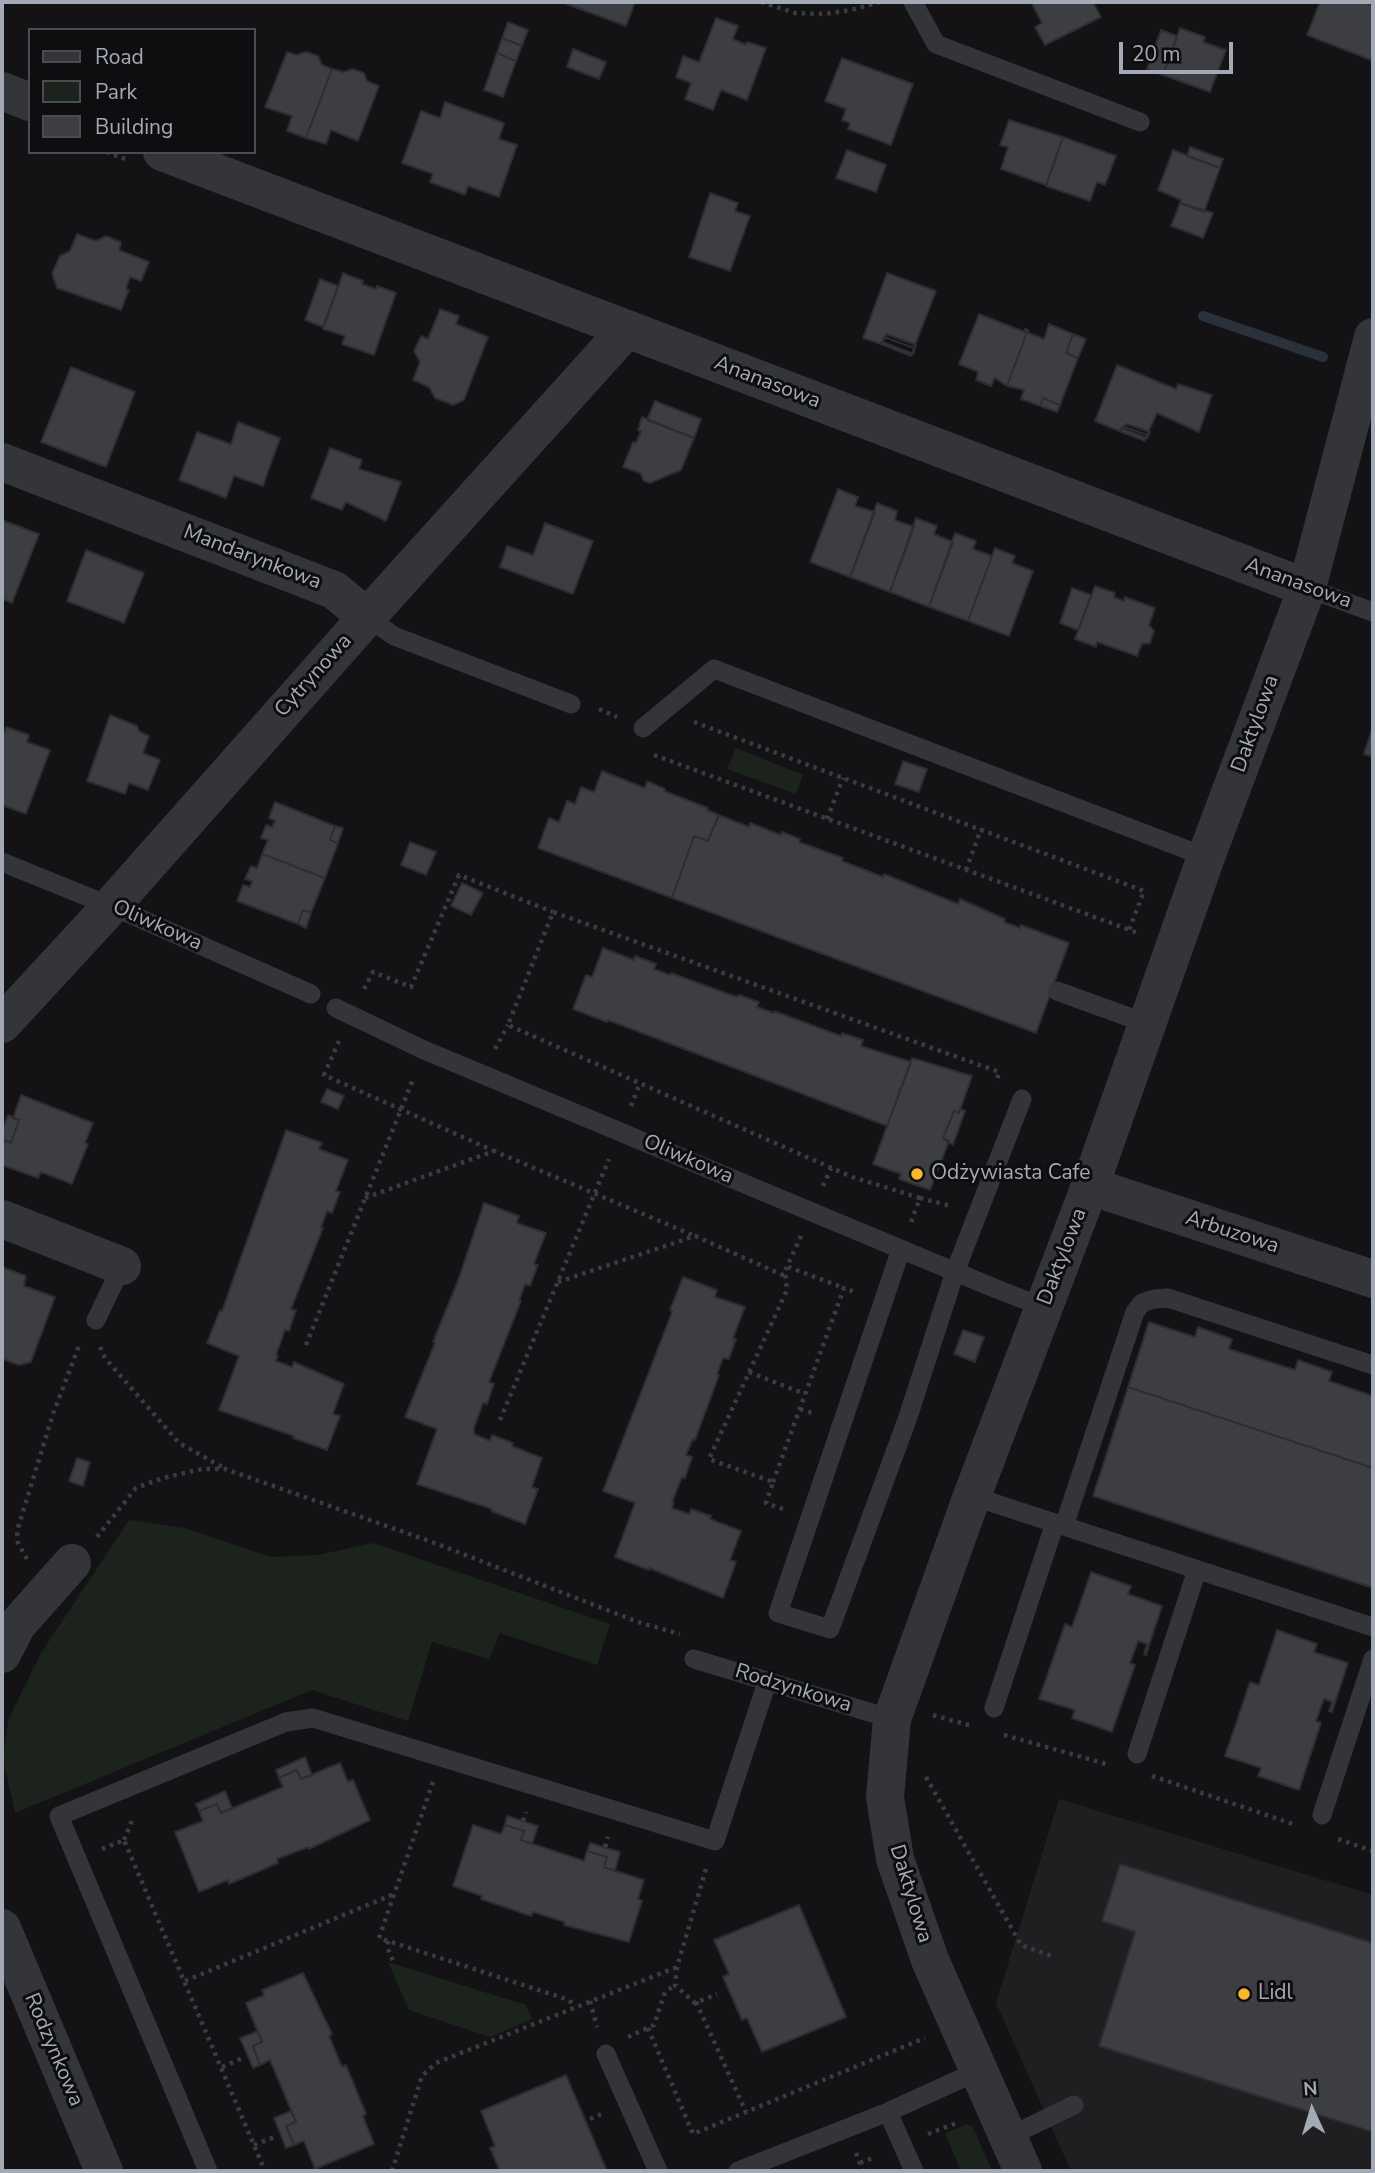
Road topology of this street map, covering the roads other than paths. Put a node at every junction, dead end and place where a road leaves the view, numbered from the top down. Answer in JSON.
{"nodes":[{"id":1,"x":913,"y":2,"type":"edge"},
{"id":2,"x":2,"y":91,"type":"edge"},
{"id":3,"x":28,"y":101,"type":"edge"},
{"id":4,"x":1140,"y":122,"type":"dead end"},
{"id":5,"x":167,"y":154,"type":"edge"},
{"id":6,"x":627,"y":329,"type":"junction"},
{"id":7,"x":1373,"y":337,"type":"edge"},
{"id":8,"x":2,"y":462,"type":"edge"},
{"id":9,"x":1307,"y":588,"type":"junction"},
{"id":10,"x":1373,"y":612,"type":"edge"},
{"id":11,"x":367,"y":617,"type":"junction"},
{"id":12,"x":571,"y":704,"type":"dead end"},
{"id":13,"x":643,"y":728,"type":"road end"},
{"id":14,"x":1206,"y":857,"type":"junction"},
{"id":15,"x":2,"y":862,"type":"edge"},
{"id":16,"x":111,"y":906,"type":"junction"},
{"id":17,"x":1057,"y":991,"type":"dead end"},
{"id":18,"x":311,"y":994,"type":"dead end"},
{"id":19,"x":343,"y":1011,"type":"road end"},
{"id":20,"x":2,"y":1024,"type":"edge"},
{"id":21,"x":1148,"y":1024,"type":"junction"},
{"id":22,"x":1022,"y":1099,"type":"dead end"},
{"id":23,"x":1090,"y":1186,"type":"junction"},
{"id":24,"x":2,"y":1219,"type":"edge"},
{"id":25,"x":901,"y":1249,"type":"junction"},
{"id":26,"x":122,"y":1266,"type":"joint"},
{"id":27,"x":956,"y":1272,"type":"junction"},
{"id":28,"x":1373,"y":1279,"type":"edge"},
{"id":29,"x":1043,"y":1307,"type":"junction"},
{"id":30,"x":96,"y":1320,"type":"road end"},
{"id":31,"x":1373,"y":1365,"type":"edge"},
{"id":32,"x":972,"y":1496,"type":"junction"},
{"id":33,"x":1059,"y":1525,"type":"junction"},
{"id":34,"x":1197,"y":1570,"type":"junction"},
{"id":35,"x":62,"y":1574,"type":"road end"},
{"id":36,"x":1373,"y":1627,"type":"edge"},
{"id":37,"x":3,"y":1649,"type":"edge"},
{"id":38,"x":694,"y":1659,"type":"road end"},
{"id":39,"x":1373,"y":1659,"type":"edge"},
{"id":40,"x":767,"y":1682,"type":"junction"},
{"id":41,"x":994,"y":1707,"type":"dead end"},
{"id":42,"x":892,"y":1719,"type":"junction"},
{"id":43,"x":1137,"y":1754,"type":"dead end"},
{"id":44,"x":1322,"y":1815,"type":"dead end"},
{"id":45,"x":2,"y":1928,"type":"edge"},
{"id":46,"x":606,"y":2054,"type":"dead end"},
{"id":47,"x":978,"y":2071,"type":"junction"},
{"id":48,"x":1074,"y":2105,"type":"dead end"},
{"id":49,"x":888,"y":2112,"type":"junction"},
{"id":50,"x":1001,"y":2122,"type":"junction"},
{"id":51,"x":104,"y":2171,"type":"edge"},
{"id":52,"x":208,"y":2171,"type":"edge"},
{"id":53,"x":658,"y":2171,"type":"edge"},
{"id":54,"x":738,"y":2171,"type":"edge"},
{"id":55,"x":914,"y":2171,"type":"edge"},
{"id":56,"x":1023,"y":2171,"type":"edge"}],
"edges":[{"from":1,"to":4,"type":"lane"},
{"from":2,"to":3,"type":"street"},
{"from":5,"to":6,"type":"street","name":"Ananasowa"},
{"from":6,"to":9,"type":"street","name":"Ananasowa"},
{"from":6,"to":11,"type":"street","name":"Cytrynowa"},
{"from":7,"to":9,"type":"street","name":"Daktylowa"},
{"from":8,"to":11,"type":"street","name":"Mandarynkowa"},
{"from":9,"to":10,"type":"lane","name":"Ananasowa"},
{"from":9,"to":14,"type":"street","name":"Daktylowa"},
{"from":11,"to":12,"type":"lane","name":"Mandarynkowa"},
{"from":11,"to":16,"type":"street","name":"Cytrynowa"},
{"from":13,"to":14,"type":"lane"},
{"from":14,"to":21,"type":"street","name":"Daktylowa"},
{"from":15,"to":16,"type":"lane","name":"Oliwkowa"},
{"from":16,"to":18,"type":"lane","name":"Oliwkowa"},
{"from":16,"to":20,"type":"street","name":"Cytrynowa"},
{"from":17,"to":21,"type":"lane"},
{"from":19,"to":25,"type":"lane","name":"Oliwkowa"},
{"from":21,"to":23,"type":"street","name":"Daktylowa"},
{"from":22,"to":27,"type":"lane"},
{"from":23,"to":28,"type":"street","name":"Arbuzowa"},
{"from":23,"to":29,"type":"street","name":"Daktylowa"},
{"from":24,"to":26,"type":"street"},
{"from":25,"to":27,"type":"lane","name":"Oliwkowa"},
{"from":25,"to":27,"type":"lane"},
{"from":26,"to":30,"type":"lane"},
{"from":27,"to":29,"type":"lane","name":"Oliwkowa"},
{"from":29,"to":32,"type":"street","name":"Daktylowa"},
{"from":31,"to":33,"type":"lane"},
{"from":32,"to":33,"type":"lane"},
{"from":32,"to":42,"type":"street","name":"Daktylowa"},
{"from":33,"to":34,"type":"lane"},
{"from":33,"to":41,"type":"lane"},
{"from":34,"to":36,"type":"lane"},
{"from":34,"to":43,"type":"lane"},
{"from":35,"to":37,"type":"street"},
{"from":38,"to":40,"type":"lane","name":"Rodzynkowa"},
{"from":39,"to":44,"type":"lane"},
{"from":40,"to":42,"type":"lane","name":"Rodzynkowa"},
{"from":40,"to":52,"type":"lane"},
{"from":42,"to":47,"type":"street","name":"Daktylowa"},
{"from":45,"to":51,"type":"street","name":"Rodzynkowa"},
{"from":46,"to":53,"type":"lane"},
{"from":47,"to":49,"type":"lane"},
{"from":47,"to":50,"type":"street","name":"Daktylowa"},
{"from":48,"to":50,"type":"lane"},
{"from":49,"to":54,"type":"lane"},
{"from":49,"to":55,"type":"lane"},
{"from":50,"to":56,"type":"street","name":"Daktylowa"}]}
